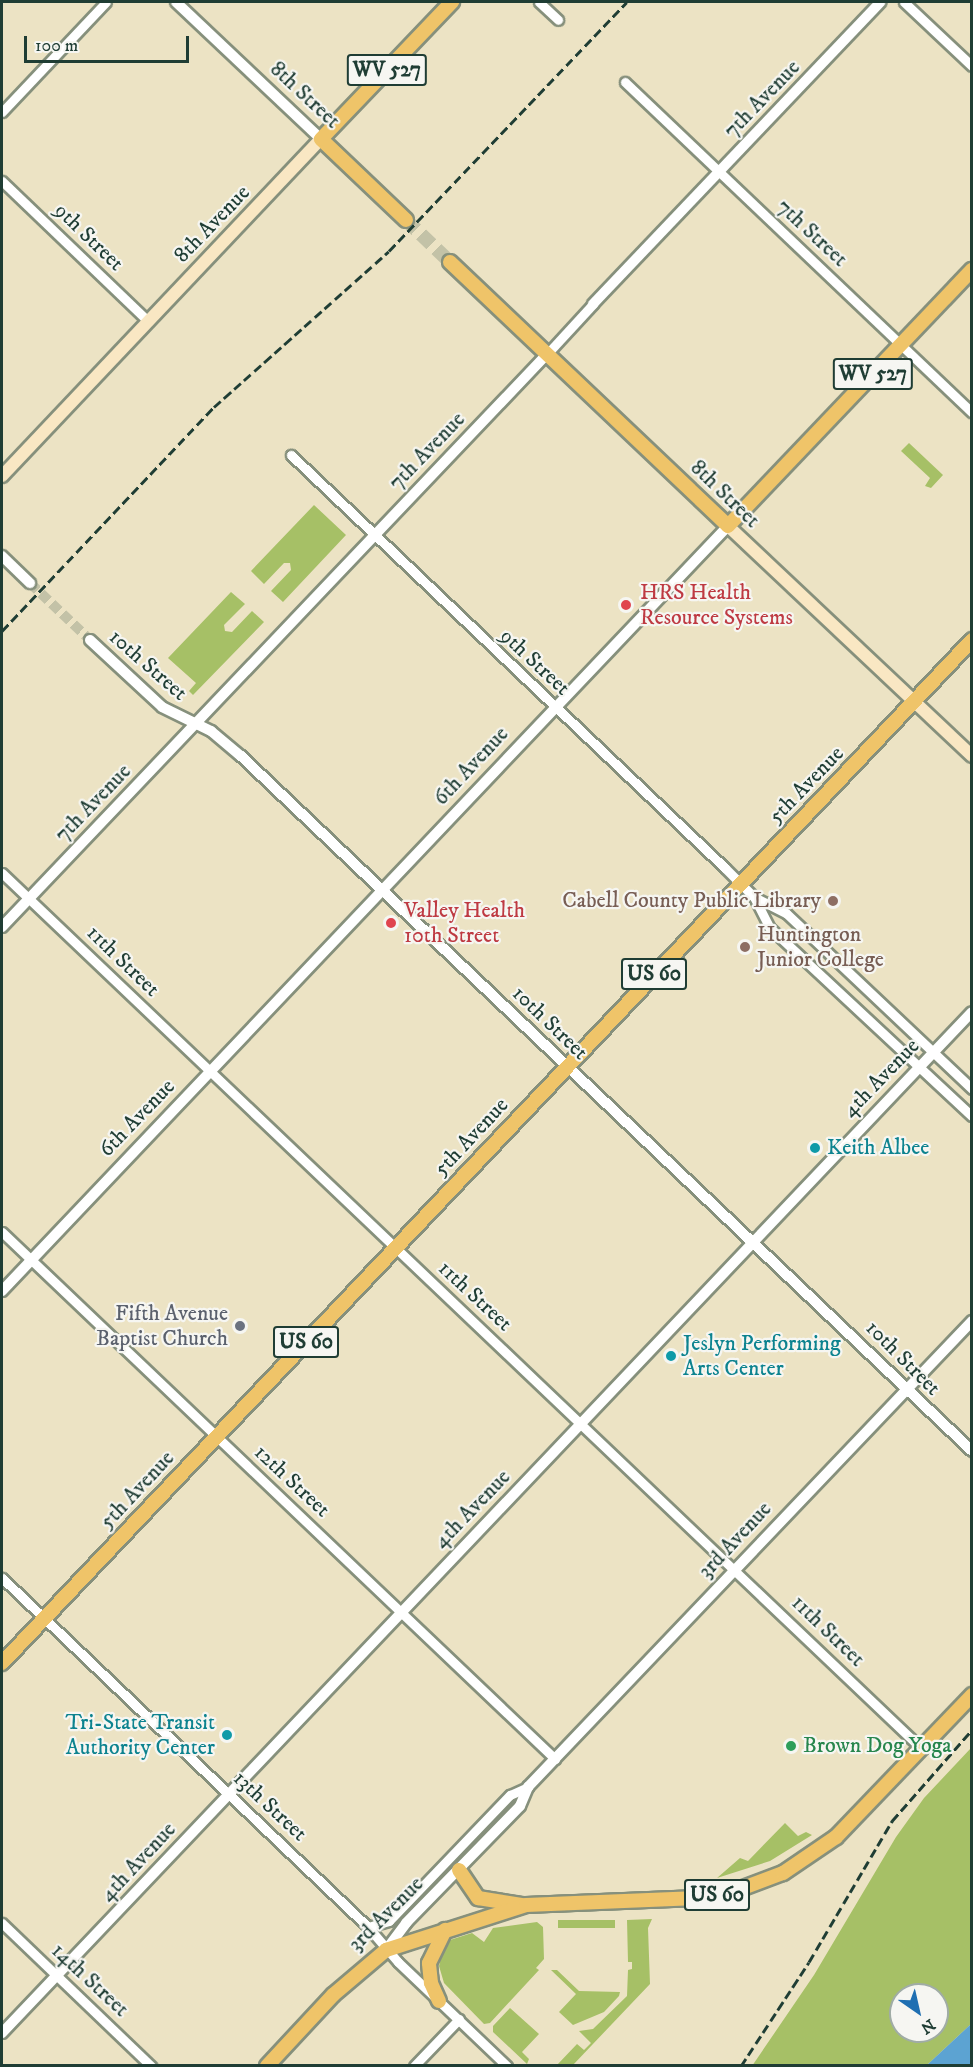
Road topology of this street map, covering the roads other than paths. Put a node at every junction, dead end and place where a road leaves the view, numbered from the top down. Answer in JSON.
{"nodes":[{"id":1,"x":106,"y":2,"type":"edge"},
{"id":2,"x":176,"y":2,"type":"edge"},
{"id":3,"x":452,"y":2,"type":"edge"},
{"id":4,"x":539,"y":2,"type":"edge"},
{"id":5,"x":882,"y":2,"type":"edge"},
{"id":6,"x":904,"y":2,"type":"edge"},
{"id":7,"x":558,"y":20,"type":"dead end"},
{"id":8,"x":972,"y":66,"type":"edge"},
{"id":9,"x":626,"y":82,"type":"dead end"},
{"id":10,"x":2,"y":112,"type":"edge"},
{"id":11,"x":321,"y":139,"type":"junction"},
{"id":12,"x":719,"y":172,"type":"junction"},
{"id":13,"x":2,"y":181,"type":"edge"},
{"id":14,"x":406,"y":220,"type":"tunnel mouth"},
{"id":15,"x":450,"y":262,"type":"tunnel mouth"},
{"id":16,"x":972,"y":270,"type":"edge"},
{"id":17,"x":593,"y":304,"type":"joint"},
{"id":18,"x":148,"y":321,"type":"junction"},
{"id":19,"x":901,"y":344,"type":"junction"},
{"id":20,"x":547,"y":354,"type":"junction"},
{"id":21,"x":972,"y":412,"type":"edge"},
{"id":22,"x":291,"y":454,"type":"dead end"},
{"id":23,"x":2,"y":476,"type":"edge"},
{"id":24,"x":728,"y":525,"type":"junction"},
{"id":25,"x":374,"y":535,"type":"junction"},
{"id":26,"x":2,"y":556,"type":"edge"},
{"id":27,"x":30,"y":583,"type":"tunnel mouth"},
{"id":28,"x":90,"y":639,"type":"tunnel mouth"},
{"id":29,"x":972,"y":640,"type":"edge"},
{"id":30,"x":914,"y":701,"type":"junction"},
{"id":31,"x":556,"y":708,"type":"junction"},
{"id":32,"x":196,"y":724,"type":"junction"},
{"id":33,"x":972,"y":756,"type":"edge"},
{"id":34,"x":2,"y":873,"type":"edge"},
{"id":35,"x":740,"y":884,"type":"junction"},
{"id":36,"x":383,"y":890,"type":"junction"},
{"id":37,"x":754,"y":897,"type":"junction"},
{"id":38,"x":29,"y":898,"type":"junction"},
{"id":39,"x":2,"y":927,"type":"edge"},
{"id":40,"x":972,"y":1012,"type":"edge"},
{"id":41,"x":933,"y":1052,"type":"junction"},
{"id":42,"x":567,"y":1066,"type":"junction"},
{"id":43,"x":919,"y":1066,"type":"junction"},
{"id":44,"x":211,"y":1071,"type":"junction"},
{"id":45,"x":972,"y":1089,"type":"edge"},
{"id":46,"x":972,"y":1116,"type":"edge"},
{"id":47,"x":2,"y":1232,"type":"edge"},
{"id":48,"x":753,"y":1241,"type":"junction"},
{"id":49,"x":395,"y":1247,"type":"junction"},
{"id":50,"x":31,"y":1260,"type":"junction"},
{"id":51,"x":2,"y":1291,"type":"edge"},
{"id":52,"x":971,"y":1322,"type":"edge"},
{"id":53,"x":906,"y":1388,"type":"junction"},
{"id":54,"x":580,"y":1423,"type":"junction"},
{"id":55,"x":216,"y":1436,"type":"junction"},
{"id":56,"x":972,"y":1451,"type":"edge"},
{"id":57,"x":735,"y":1569,"type":"junction"},
{"id":58,"x":2,"y":1578,"type":"edge"},
{"id":59,"x":401,"y":1612,"type":"junction"},
{"id":60,"x":44,"y":1618,"type":"junction"},
{"id":61,"x":2,"y":1663,"type":"edge"},
{"id":62,"x":972,"y":1695,"type":"edge"},
{"id":63,"x":922,"y":1749,"type":"junction"},
{"id":64,"x":555,"y":1759,"type":"junction"},
{"id":65,"x":528,"y":1787,"type":"junction"},
{"id":66,"x":229,"y":1794,"type":"junction"},
{"id":67,"x":459,"y":1870,"type":"junction"},
{"id":68,"x":526,"y":1905,"type":"junction"},
{"id":69,"x":2,"y":1923,"type":"edge"},
{"id":70,"x":368,"y":1927,"type":"junction"},
{"id":71,"x":445,"y":1930,"type":"junction"},
{"id":72,"x":386,"y":1950,"type":"junction"},
{"id":73,"x":57,"y":1976,"type":"junction"},
{"id":74,"x":439,"y":2001,"type":"junction"},
{"id":75,"x":459,"y":2019,"type":"junction"},
{"id":76,"x":2,"y":2033,"type":"edge"},
{"id":77,"x":152,"y":2066,"type":"edge"},
{"id":78,"x":267,"y":2066,"type":"edge"},
{"id":79,"x":414,"y":2066,"type":"edge"},
{"id":80,"x":507,"y":2066,"type":"edge"}],
"edges":[{"from":1,"to":10,"type":"street"},
{"from":2,"to":11,"type":"street","name":"8th Street"},
{"from":3,"to":11,"type":"main road","name":"8th Avenue","number":"WV 527"},
{"from":4,"to":7,"type":"street"},
{"from":5,"to":12,"type":"street","name":"7th Avenue"},
{"from":6,"to":8,"type":"street"},
{"from":9,"to":12,"type":"street","name":"7th Street"},
{"from":11,"to":14,"type":"main road","name":"8th Street"},
{"from":11,"to":18,"type":"main road","name":"8th Avenue"},
{"from":12,"to":17,"type":"street","name":"7th Avenue"},
{"from":12,"to":19,"type":"street","name":"7th Street"},
{"from":13,"to":18,"type":"street","name":"9th Street"},
{"from":15,"to":20,"type":"main road","name":"8th Street"},
{"from":16,"to":19,"type":"main road","name":"6th Avenue","number":"WV 527"},
{"from":17,"to":20,"type":"street","name":"7th Avenue"},
{"from":18,"to":23,"type":"main road","name":"8th Avenue"},
{"from":19,"to":21,"type":"street","name":"7th Street"},
{"from":19,"to":24,"type":"main road","name":"6th Avenue","number":"WV 527"},
{"from":20,"to":24,"type":"main road","name":"8th Street"},
{"from":20,"to":25,"type":"street","name":"7th Avenue"},
{"from":22,"to":25,"type":"street","name":"9th Street"},
{"from":24,"to":30,"type":"main road","name":"8th Street"},
{"from":24,"to":31,"type":"street","name":"6th Avenue"},
{"from":25,"to":31,"type":"street","name":"9th Street"},
{"from":25,"to":32,"type":"street","name":"7th Avenue"},
{"from":26,"to":27,"type":"street"},
{"from":28,"to":32,"type":"street","name":"10th Street"},
{"from":29,"to":30,"type":"main road","name":"5th Avenue","number":"US 60"},
{"from":30,"to":33,"type":"main road","name":"8th Street"},
{"from":30,"to":35,"type":"main road","name":"5th Avenue","number":"US 60"},
{"from":31,"to":35,"type":"street","name":"9th Street"},
{"from":31,"to":36,"type":"street","name":"6th Avenue"},
{"from":32,"to":36,"type":"street","name":"10th Street"},
{"from":32,"to":38,"type":"street","name":"7th Avenue"},
{"from":34,"to":38,"type":"street","name":"11th Street"},
{"from":35,"to":37,"type":"street","name":"9th Street"},
{"from":35,"to":42,"type":"main road","name":"5th Avenue","number":"US 60"},
{"from":36,"to":42,"type":"street","name":"10th Street"},
{"from":36,"to":44,"type":"street","name":"6th Avenue"},
{"from":37,"to":41,"type":"street","name":"9th Street"},
{"from":37,"to":43,"type":"street","name":"9th Street"},
{"from":38,"to":39,"type":"street","name":"7th Avenue"},
{"from":38,"to":44,"type":"street","name":"11th Street"},
{"from":40,"to":41,"type":"street","name":"4th Avenue"},
{"from":41,"to":43,"type":"street","name":"4th Avenue"},
{"from":41,"to":45,"type":"street","name":"9th Street"},
{"from":42,"to":48,"type":"street","name":"10th Street"},
{"from":42,"to":49,"type":"main road","name":"5th Avenue","number":"US 60"},
{"from":43,"to":46,"type":"street","name":"9th Street"},
{"from":43,"to":48,"type":"street","name":"4th Avenue"},
{"from":44,"to":49,"type":"street","name":"11th Street"},
{"from":44,"to":50,"type":"street","name":"6th Avenue"},
{"from":47,"to":50,"type":"street","name":"12th Street"},
{"from":48,"to":53,"type":"street","name":"10th Street"},
{"from":48,"to":54,"type":"street","name":"4th Avenue"},
{"from":49,"to":54,"type":"street","name":"11th Street"},
{"from":49,"to":55,"type":"main road","name":"5th Avenue","number":"US 60"},
{"from":50,"to":51,"type":"street","name":"6th Avenue"},
{"from":50,"to":55,"type":"street","name":"12th Street"},
{"from":52,"to":53,"type":"street","name":"3rd Avenue"},
{"from":53,"to":56,"type":"street","name":"10th Street"},
{"from":53,"to":57,"type":"street","name":"3rd Avenue"},
{"from":54,"to":57,"type":"street","name":"11th Street"},
{"from":54,"to":59,"type":"street","name":"4th Avenue"},
{"from":55,"to":59,"type":"street","name":"12th Street"},
{"from":55,"to":60,"type":"main road","name":"5th Avenue","number":"US 60"},
{"from":57,"to":63,"type":"street","name":"11th Street"},
{"from":57,"to":64,"type":"street","name":"3rd Avenue"},
{"from":58,"to":60,"type":"street","name":"13th Street"},
{"from":59,"to":64,"type":"street","name":"12th Street"},
{"from":59,"to":66,"type":"street","name":"4th Avenue"},
{"from":60,"to":61,"type":"main road","name":"5th Avenue","number":"US 60"},
{"from":60,"to":66,"type":"street","name":"13th Street"},
{"from":62,"to":63,"type":"main road","number":"US 60"},
{"from":63,"to":68,"type":"main road","number":"US 60"},
{"from":64,"to":65,"type":"street","name":"3rd Avenue"},
{"from":65,"to":67,"type":"street","name":"3rd Avenue"},
{"from":65,"to":70,"type":"street","name":"3rd Avenue"},
{"from":66,"to":70,"type":"street","name":"13th Street"},
{"from":66,"to":73,"type":"street","name":"4th Avenue"},
{"from":67,"to":68,"type":"main road"},
{"from":67,"to":72,"type":"street","name":"3rd Avenue"},
{"from":68,"to":71,"type":"main road","number":"US 60"},
{"from":69,"to":73,"type":"street","name":"14th Street"},
{"from":70,"to":72,"type":"street","name":"13th Street"},
{"from":71,"to":72,"type":"main road","number":"US 60"},
{"from":71,"to":74,"type":"main road"},
{"from":72,"to":74,"type":"street","name":"13th Street"},
{"from":72,"to":78,"type":"main road","name":"3rd Avenue","number":"US 60"},
{"from":73,"to":76,"type":"street","name":"4th Avenue"},
{"from":73,"to":77,"type":"street","name":"14th Street"},
{"from":74,"to":75,"type":"street","name":"13th Street"},
{"from":75,"to":79,"type":"street"},
{"from":75,"to":80,"type":"street","name":"13th Street"}]}
